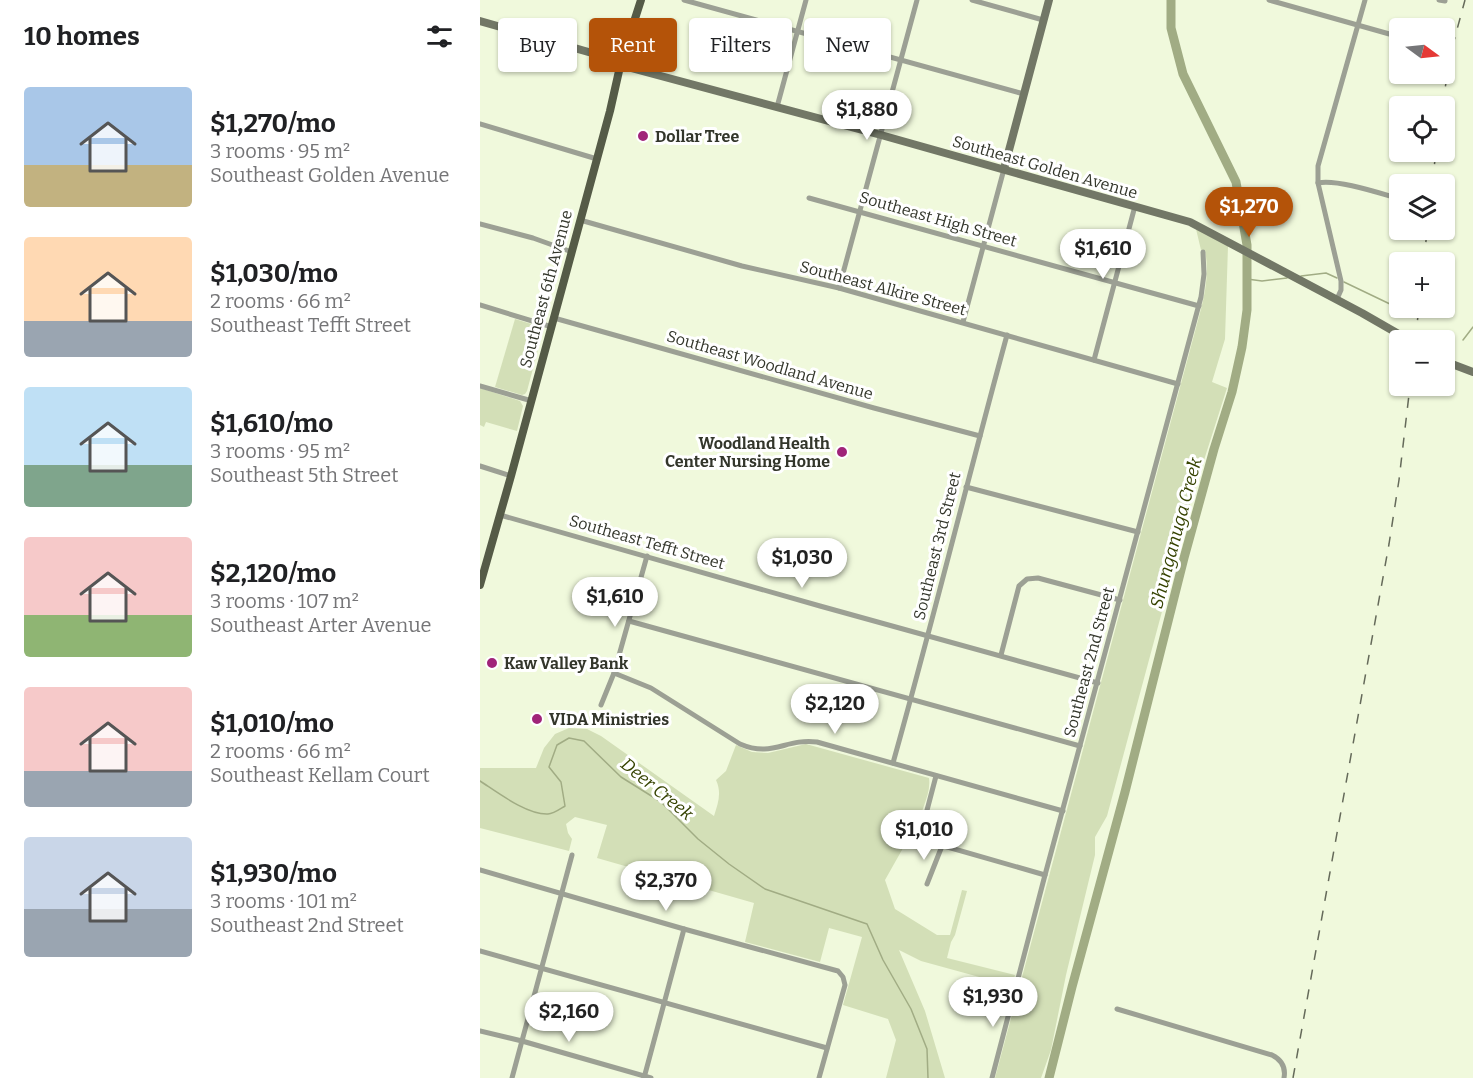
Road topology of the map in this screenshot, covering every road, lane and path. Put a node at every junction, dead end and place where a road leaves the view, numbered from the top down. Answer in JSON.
{"nodes":[{"id":1,"x":641,"y":0,"type":"edge"},
{"id":2,"x":684,"y":0,"type":"edge"},
{"id":3,"x":806,"y":0,"type":"edge"},
{"id":4,"x":917,"y":0,"type":"edge"},
{"id":5,"x":972,"y":0,"type":"edge"},
{"id":6,"x":1049,"y":0,"type":"edge"},
{"id":7,"x":1269,"y":0,"type":"edge"},
{"id":8,"x":1365,"y":0,"type":"edge"},
{"id":9,"x":1278,"y":1,"type":"edge"},
{"id":10,"x":635,"y":18,"type":"edge"},
{"id":11,"x":1043,"y":20,"type":"junction"},
{"id":12,"x":480,"y":21,"type":"edge"},
{"id":13,"x":1359,"y":26,"type":"junction"},
{"id":14,"x":797,"y":32,"type":"junction"},
{"id":15,"x":1389,"y":34,"type":"edge"},
{"id":16,"x":589,"y":52,"type":"edge"},
{"id":17,"x":900,"y":60,"type":"junction"},
{"id":18,"x":619,"y":72,"type":"edge"},
{"id":19,"x":646,"y":72,"type":"edge"},
{"id":20,"x":1024,"y":94,"type":"junction"},
{"id":21,"x":777,"y":107,"type":"junction"},
{"id":22,"x":480,"y":124,"type":"edge"},
{"id":23,"x":880,"y":135,"type":"junction"},
{"id":24,"x":597,"y":159,"type":"junction"},
{"id":25,"x":1004,"y":169,"type":"junction"},
{"id":26,"x":1318,"y":183,"type":"junction"},
{"id":27,"x":1389,"y":196,"type":"edge"},
{"id":28,"x":809,"y":198,"type":"dead end"},
{"id":29,"x":1135,"y":206,"type":"junction"},
{"id":30,"x":860,"y":211,"type":"junction"},
{"id":31,"x":580,"y":220,"type":"junction"},
{"id":32,"x":480,"y":224,"type":"edge"},
{"id":33,"x":984,"y":246,"type":"junction"},
{"id":34,"x":572,"y":252,"type":"junction"},
{"id":35,"x":1203,"y":252,"type":"dead end"},
{"id":36,"x":1114,"y":282,"type":"junction"},
{"id":37,"x":839,"y":288,"type":"junction"},
{"id":38,"x":1337,"y":299,"type":"junction"},
{"id":39,"x":480,"y":305,"type":"edge"},
{"id":40,"x":1198,"y":306,"type":"junction"},
{"id":41,"x":553,"y":322,"type":"junction"},
{"id":42,"x":963,"y":322,"type":"junction"},
{"id":43,"x":1391,"y":330,"type":"edge"},
{"id":44,"x":1007,"y":335,"type":"junction"},
{"id":45,"x":1094,"y":360,"type":"junction"},
{"id":46,"x":1455,"y":365,"type":"edge"},
{"id":47,"x":1473,"y":372,"type":"edge"},
{"id":48,"x":1178,"y":384,"type":"junction"},
{"id":49,"x":480,"y":386,"type":"edge"},
{"id":50,"x":532,"y":401,"type":"junction"},
{"id":51,"x":980,"y":436,"type":"junction"},
{"id":52,"x":480,"y":466,"type":"edge"},
{"id":53,"x":512,"y":476,"type":"junction"},
{"id":54,"x":966,"y":487,"type":"junction"},
{"id":55,"x":500,"y":515,"type":"junction"},
{"id":56,"x":1138,"y":532,"type":"junction"},
{"id":57,"x":647,"y":556,"type":"junction"},
{"id":58,"x":481,"y":578,"type":"edge"},
{"id":59,"x":480,"y":585,"type":"edge"},
{"id":60,"x":1120,"y":600,"type":"junction"},
{"id":61,"x":629,"y":621,"type":"junction"},
{"id":62,"x":929,"y":636,"type":"junction"},
{"id":63,"x":1000,"y":655,"type":"junction"},
{"id":64,"x":614,"y":673,"type":"junction"},
{"id":65,"x":1098,"y":682,"type":"junction"},
{"id":66,"x":911,"y":700,"type":"junction"},
{"id":67,"x":601,"y":705,"type":"dead end"},
{"id":68,"x":1080,"y":746,"type":"junction"},
{"id":69,"x":894,"y":763,"type":"junction"},
{"id":70,"x":936,"y":776,"type":"junction"},
{"id":71,"x":1063,"y":811,"type":"junction"},
{"id":72,"x":942,"y":846,"type":"junction"},
{"id":73,"x":572,"y":855,"type":"dead end"},
{"id":74,"x":480,"y":870,"type":"edge"},
{"id":75,"x":1045,"y":875,"type":"junction"},
{"id":76,"x":927,"y":884,"type":"dead end"},
{"id":77,"x":561,"y":894,"type":"junction"},
{"id":78,"x":684,"y":929,"type":"junction"},
{"id":79,"x":480,"y":951,"type":"edge"},
{"id":80,"x":542,"y":968,"type":"junction"},
{"id":81,"x":664,"y":1003,"type":"junction"},
{"id":82,"x":1117,"y":1009,"type":"dead end"},
{"id":83,"x":480,"y":1031,"type":"edge"},
{"id":84,"x":522,"y":1041,"type":"junction"},
{"id":85,"x":827,"y":1048,"type":"junction"},
{"id":86,"x":644,"y":1077,"type":"edge"},
{"id":87,"x":512,"y":1078,"type":"edge"},
{"id":88,"x":651,"y":1078,"type":"edge"},
{"id":89,"x":819,"y":1078,"type":"edge"},
{"id":90,"x":992,"y":1078,"type":"edge"},
{"id":91,"x":1284,"y":1078,"type":"edge"}],
"edges":[{"from":1,"to":10,"type":"main road","name":"Southeast 6th Avenue"},
{"from":2,"to":14,"type":"street"},
{"from":3,"to":14,"type":"street"},
{"from":4,"to":17,"type":"street"},
{"from":5,"to":11,"type":"street"},
{"from":6,"to":11,"type":"street"},
{"from":7,"to":9,"type":"street"},
{"from":8,"to":13,"type":"street"},
{"from":9,"to":13,"type":"street"},
{"from":11,"to":20,"type":"street"},
{"from":12,"to":16,"type":"street","name":"Southeast Golden Avenue"},
{"from":13,"to":15,"type":"street"},
{"from":13,"to":26,"type":"street"},
{"from":14,"to":17,"type":"street"},
{"from":14,"to":21,"type":"street"},
{"from":17,"to":20,"type":"street"},
{"from":17,"to":23,"type":"street"},
{"from":18,"to":24,"type":"main road","name":"Southeast 6th Avenue"},
{"from":19,"to":21,"type":"street","name":"Southeast Golden Avenue"},
{"from":20,"to":25,"type":"street"},
{"from":21,"to":23,"type":"street","name":"Southeast Golden Avenue"},
{"from":22,"to":24,"type":"street"},
{"from":23,"to":25,"type":"street","name":"Southeast Golden Avenue"},
{"from":23,"to":30,"type":"street"},
{"from":24,"to":31,"type":"main road","name":"Southeast 6th Avenue"},
{"from":25,"to":29,"type":"street","name":"Southeast Golden Avenue"},
{"from":25,"to":33,"type":"street"},
{"from":26,"to":27,"type":"street"},
{"from":26,"to":38,"type":"street"},
{"from":28,"to":30,"type":"street","name":"Southeast High Street"},
{"from":29,"to":36,"type":"street"},
{"from":29,"to":38,"type":"street","name":"Southeast Golden Avenue"},
{"from":30,"to":33,"type":"street","name":"Southeast High Street"},
{"from":30,"to":37,"type":"street"},
{"from":31,"to":34,"type":"main road","name":"Southeast 6th Avenue"},
{"from":31,"to":37,"type":"street","name":"Southeast Alkire Street"},
{"from":32,"to":34,"type":"street"},
{"from":33,"to":36,"type":"street","name":"Southeast High Street"},
{"from":33,"to":42,"type":"street"},
{"from":34,"to":41,"type":"main road","name":"Southeast 6th Avenue"},
{"from":35,"to":40,"type":"street","name":"Southeast 2nd Street"},
{"from":36,"to":40,"type":"street","name":"Southeast High Street"},
{"from":36,"to":45,"type":"street"},
{"from":37,"to":42,"type":"street","name":"Southeast Alkire Street"},
{"from":38,"to":43,"type":"street","name":"Southeast Golden Avenue"},
{"from":39,"to":41,"type":"street","name":"Southeast Woodland Avenue"},
{"from":40,"to":48,"type":"street","name":"Southeast 2nd Street"},
{"from":41,"to":50,"type":"main road","name":"Southeast 6th Avenue"},
{"from":41,"to":51,"type":"street","name":"Southeast Woodland Avenue"},
{"from":42,"to":44,"type":"street","name":"Southeast Alkire Street"},
{"from":44,"to":45,"type":"street","name":"Southeast Alkire Street"},
{"from":44,"to":51,"type":"street","name":"Southeast 3rd Street"},
{"from":45,"to":48,"type":"street","name":"Southeast Alkire Street"},
{"from":46,"to":47,"type":"street"},
{"from":48,"to":56,"type":"street","name":"Southeast 2nd Street"},
{"from":49,"to":50,"type":"street"},
{"from":50,"to":53,"type":"main road","name":"Southeast 6th Avenue"},
{"from":51,"to":54,"type":"street","name":"Southeast 3rd Street"},
{"from":52,"to":53,"type":"street"},
{"from":53,"to":55,"type":"main road","name":"Southeast 6th Avenue"},
{"from":54,"to":56,"type":"street"},
{"from":54,"to":62,"type":"street","name":"Southeast 3rd Street"},
{"from":55,"to":57,"type":"street","name":"Southeast Tefft Street"},
{"from":55,"to":58,"type":"main road","name":"Southeast 6th Avenue"},
{"from":56,"to":60,"type":"street","name":"Southeast 2nd Street"},
{"from":57,"to":61,"type":"street"},
{"from":57,"to":62,"type":"street","name":"Southeast Tefft Street"},
{"from":58,"to":59,"type":"main road","name":"Southeast 6th Avenue"},
{"from":60,"to":63,"type":"street"},
{"from":60,"to":65,"type":"street","name":"Southeast 2nd Street"},
{"from":61,"to":64,"type":"street"},
{"from":61,"to":66,"type":"street"},
{"from":62,"to":63,"type":"street","name":"Southeast Tefft Street"},
{"from":62,"to":66,"type":"street","name":"Southeast 3rd Street"},
{"from":63,"to":65,"type":"street","name":"Southeast Tefft Street"},
{"from":64,"to":67,"type":"street"},
{"from":64,"to":69,"type":"street"},
{"from":65,"to":68,"type":"street","name":"Southeast 2nd Street"},
{"from":66,"to":68,"type":"street"},
{"from":66,"to":69,"type":"street","name":"Southeast 3rd Street"},
{"from":68,"to":71,"type":"street","name":"Southeast 2nd Street"},
{"from":69,"to":70,"type":"street"},
{"from":70,"to":71,"type":"street"},
{"from":70,"to":72,"type":"street"},
{"from":71,"to":75,"type":"street","name":"Southeast 2nd Street"},
{"from":72,"to":75,"type":"street"},
{"from":72,"to":76,"type":"street"},
{"from":73,"to":77,"type":"street"},
{"from":74,"to":77,"type":"street"},
{"from":75,"to":90,"type":"street","name":"Southeast 2nd Street"},
{"from":77,"to":78,"type":"street"},
{"from":77,"to":80,"type":"street"},
{"from":78,"to":81,"type":"street"},
{"from":78,"to":85,"type":"street"},
{"from":79,"to":80,"type":"street"},
{"from":80,"to":81,"type":"street"},
{"from":80,"to":84,"type":"street"},
{"from":81,"to":85,"type":"street"},
{"from":81,"to":86,"type":"street"},
{"from":82,"to":91,"type":"street"},
{"from":83,"to":84,"type":"street"},
{"from":84,"to":86,"type":"street"},
{"from":84,"to":87,"type":"street"},
{"from":85,"to":89,"type":"street"},
{"from":86,"to":88,"type":"street"}]}
